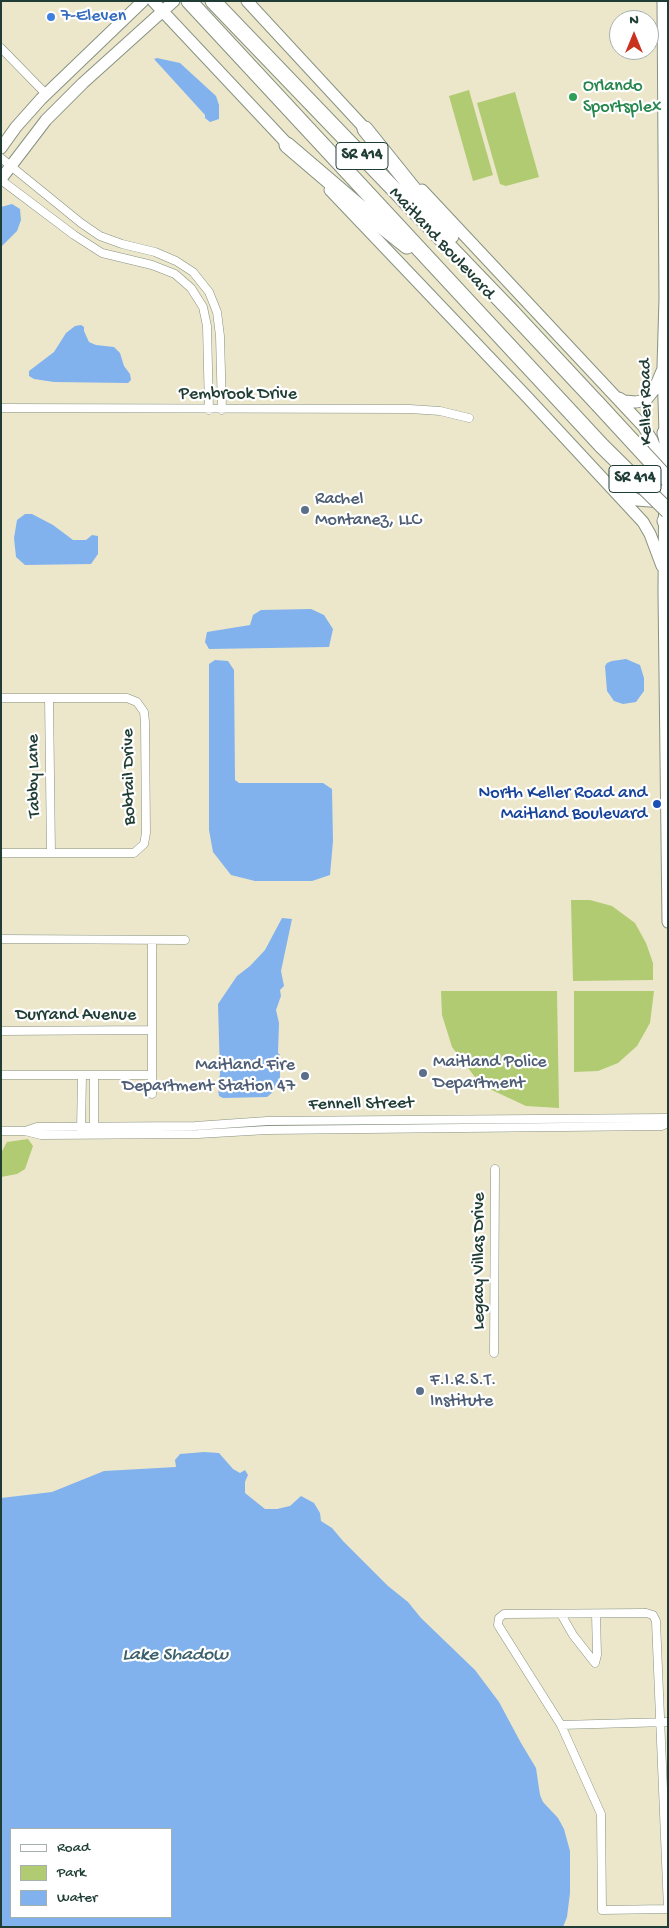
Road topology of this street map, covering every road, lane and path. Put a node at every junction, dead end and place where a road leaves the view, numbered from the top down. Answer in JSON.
{"nodes":[{"id":1,"x":143,"y":1,"type":"edge"},
{"id":2,"x":153,"y":1,"type":"edge"},
{"id":3,"x":174,"y":1,"type":"edge"},
{"id":4,"x":214,"y":1,"type":"edge"},
{"id":5,"x":247,"y":1,"type":"edge"},
{"id":6,"x":663,"y":1,"type":"edge"},
{"id":7,"x":191,"y":3,"type":"edge"},
{"id":8,"x":162,"y":12,"type":"junction"},
{"id":9,"x":1,"y":48,"type":"edge"},
{"id":10,"x":46,"y":94,"type":"junction"},
{"id":11,"x":366,"y":129,"type":"junction"},
{"id":12,"x":287,"y":145,"type":"junction"},
{"id":13,"x":1,"y":148,"type":"edge"},
{"id":14,"x":666,"y":154,"type":"edge"},
{"id":15,"x":1,"y":158,"type":"edge"},
{"id":16,"x":11,"y":165,"type":"junction"},
{"id":17,"x":666,"y":171,"type":"edge"},
{"id":18,"x":1,"y":179,"type":"edge"},
{"id":19,"x":442,"y":273,"type":"junction"},
{"id":20,"x":511,"y":311,"type":"junction"},
{"id":21,"x":663,"y":367,"type":"junction"},
{"id":22,"x":615,"y":396,"type":"junction"},
{"id":23,"x":3,"y":409,"type":"edge"},
{"id":24,"x":209,"y":410,"type":"junction"},
{"id":25,"x":222,"y":410,"type":"junction"},
{"id":26,"x":469,"y":418,"type":"dead end"},
{"id":27,"x":666,"y":438,"type":"edge"},
{"id":28,"x":596,"y":471,"type":"junction"},
{"id":29,"x":667,"y":478,"type":"edge"},
{"id":30,"x":667,"y":510,"type":"edge"},
{"id":31,"x":664,"y":574,"type":"junction"},
{"id":32,"x":1,"y":698,"type":"edge"},
{"id":33,"x":49,"y":698,"type":"junction"},
{"id":34,"x":667,"y":720,"type":"edge"},
{"id":35,"x":667,"y":732,"type":"edge"},
{"id":36,"x":1,"y":853,"type":"edge"},
{"id":37,"x":51,"y":853,"type":"junction"},
{"id":38,"x":668,"y":886,"type":"edge"},
{"id":39,"x":668,"y":922,"type":"edge"},
{"id":40,"x":1,"y":939,"type":"edge"},
{"id":41,"x":152,"y":940,"type":"junction"},
{"id":42,"x":185,"y":940,"type":"dead end"},
{"id":43,"x":152,"y":1030,"type":"junction"},
{"id":44,"x":1,"y":1031,"type":"edge"},
{"id":45,"x":1,"y":1075,"type":"edge"},
{"id":46,"x":82,"y":1075,"type":"junction"},
{"id":47,"x":94,"y":1075,"type":"junction"},
{"id":48,"x":152,"y":1075,"type":"junction"},
{"id":49,"x":152,"y":1094,"type":"dead end"},
{"id":50,"x":82,"y":1097,"type":"junction"},
{"id":51,"x":94,"y":1097,"type":"junction"},
{"id":52,"x":668,"y":1118,"type":"edge"},
{"id":53,"x":414,"y":1120,"type":"junction"},
{"id":54,"x":267,"y":1121,"type":"junction"},
{"id":55,"x":285,"y":1121,"type":"junction"},
{"id":56,"x":668,"y":1123,"type":"edge"},
{"id":57,"x":414,"y":1128,"type":"junction"},
{"id":58,"x":267,"y":1130,"type":"junction"},
{"id":59,"x":285,"y":1130,"type":"junction"},
{"id":60,"x":1,"y":1131,"type":"edge"},
{"id":61,"x":81,"y":1131,"type":"junction"},
{"id":62,"x":94,"y":1131,"type":"junction"},
{"id":63,"x":495,"y":1169,"type":"dead end"},
{"id":64,"x":494,"y":1353,"type":"dead end"},
{"id":65,"x":560,"y":1614,"type":"junction"},
{"id":66,"x":596,"y":1614,"type":"junction"},
{"id":67,"x":665,"y":1721,"type":"edge"},
{"id":68,"x":561,"y":1725,"type":"junction"},
{"id":69,"x":668,"y":1909,"type":"edge"}],
"edges":[{"from":1,"to":10,"type":"street"},
{"from":2,"to":8,"type":"street"},
{"from":3,"to":8,"type":"street"},
{"from":4,"to":20,"type":"highway","name":"Maitland Boulevard","number":"SR 414"},
{"from":5,"to":11,"type":"street"},
{"from":6,"to":14,"type":"street","name":"Keller Road"},
{"from":7,"to":19,"type":"highway","name":"Maitland Boulevard","number":"SR 414"},
{"from":8,"to":12,"type":"street"},
{"from":8,"to":16,"type":"street"},
{"from":9,"to":10,"type":"street"},
{"from":10,"to":13,"type":"street"},
{"from":11,"to":20,"type":"highway"},
{"from":11,"to":22,"type":"street"},
{"from":12,"to":19,"type":"highway"},
{"from":12,"to":28,"type":"street"},
{"from":14,"to":17,"type":"street","name":"Keller Road"},
{"from":15,"to":16,"type":"street"},
{"from":16,"to":18,"type":"street"},
{"from":16,"to":25,"type":"street"},
{"from":17,"to":21,"type":"street","name":"Keller Road"},
{"from":18,"to":24,"type":"street"},
{"from":19,"to":30,"type":"highway","name":"Maitland Boulevard","number":"SR 414","bridge":true},
{"from":20,"to":29,"type":"highway","name":"Maitland Boulevard","number":"SR 414","bridge":true},
{"from":21,"to":22,"type":"street"},
{"from":21,"to":27,"type":"street","name":"Keller Road"},
{"from":22,"to":29,"type":"street"},
{"from":23,"to":24,"type":"street","name":"Pembrook Drive"},
{"from":24,"to":25,"type":"street","name":"Pembrook Drive"},
{"from":25,"to":26,"type":"street","name":"Pembrook Drive"},
{"from":27,"to":29,"type":"street","name":"Keller Road"},
{"from":28,"to":30,"type":"street"},
{"from":28,"to":31,"type":"street"},
{"from":29,"to":30,"type":"street","name":"Keller Road"},
{"from":30,"to":31,"type":"street","name":"Keller Road"},
{"from":31,"to":34,"type":"street","name":"Keller Road"},
{"from":32,"to":33,"type":"street","name":"Bobtail Drive"},
{"from":33,"to":37,"type":"street","name":"Tabby Lane"},
{"from":33,"to":37,"type":"street","name":"Bobtail Drive"},
{"from":34,"to":35,"type":"street","name":"Keller Road"},
{"from":35,"to":38,"type":"street","name":"Keller Road"},
{"from":36,"to":37,"type":"street","name":"Bobtail Drive"},
{"from":38,"to":39,"type":"street","name":"Keller Road"},
{"from":40,"to":41,"type":"street"},
{"from":41,"to":42,"type":"street"},
{"from":41,"to":43,"type":"street"},
{"from":43,"to":44,"type":"street","name":"Durrand Avenue"},
{"from":43,"to":48,"type":"street"},
{"from":45,"to":46,"type":"street"},
{"from":46,"to":47,"type":"street"},
{"from":46,"to":50,"type":"street"},
{"from":47,"to":48,"type":"street"},
{"from":47,"to":51,"type":"street"},
{"from":48,"to":49,"type":"street"},
{"from":50,"to":51,"type":"street"},
{"from":50,"to":61,"type":"street"},
{"from":51,"to":62,"type":"street"},
{"from":52,"to":53,"type":"street","name":"Fennell Street"},
{"from":53,"to":55,"type":"street","name":"Fennell Street"},
{"from":53,"to":57,"type":"street"},
{"from":54,"to":55,"type":"street","name":"Fennell Street"},
{"from":54,"to":58,"type":"street"},
{"from":54,"to":62,"type":"street","name":"Fennell Street"},
{"from":55,"to":59,"type":"street"},
{"from":56,"to":57,"type":"street","name":"Fennell Street"},
{"from":57,"to":59,"type":"street","name":"Fennell Street"},
{"from":58,"to":59,"type":"street","name":"Fennell Street"},
{"from":58,"to":62,"type":"street","name":"Fennell Street"},
{"from":60,"to":61,"type":"street","name":"Fennell Street"},
{"from":61,"to":62,"type":"street","name":"Fennell Street"},
{"from":63,"to":64,"type":"street","name":"Legacy Villas Drive"},
{"from":65,"to":66,"type":"street"},
{"from":65,"to":66,"type":"street"},
{"from":65,"to":68,"type":"street"},
{"from":66,"to":67,"type":"street"},
{"from":67,"to":68,"type":"street"},
{"from":67,"to":69,"type":"street"},
{"from":68,"to":69,"type":"street"}]}
